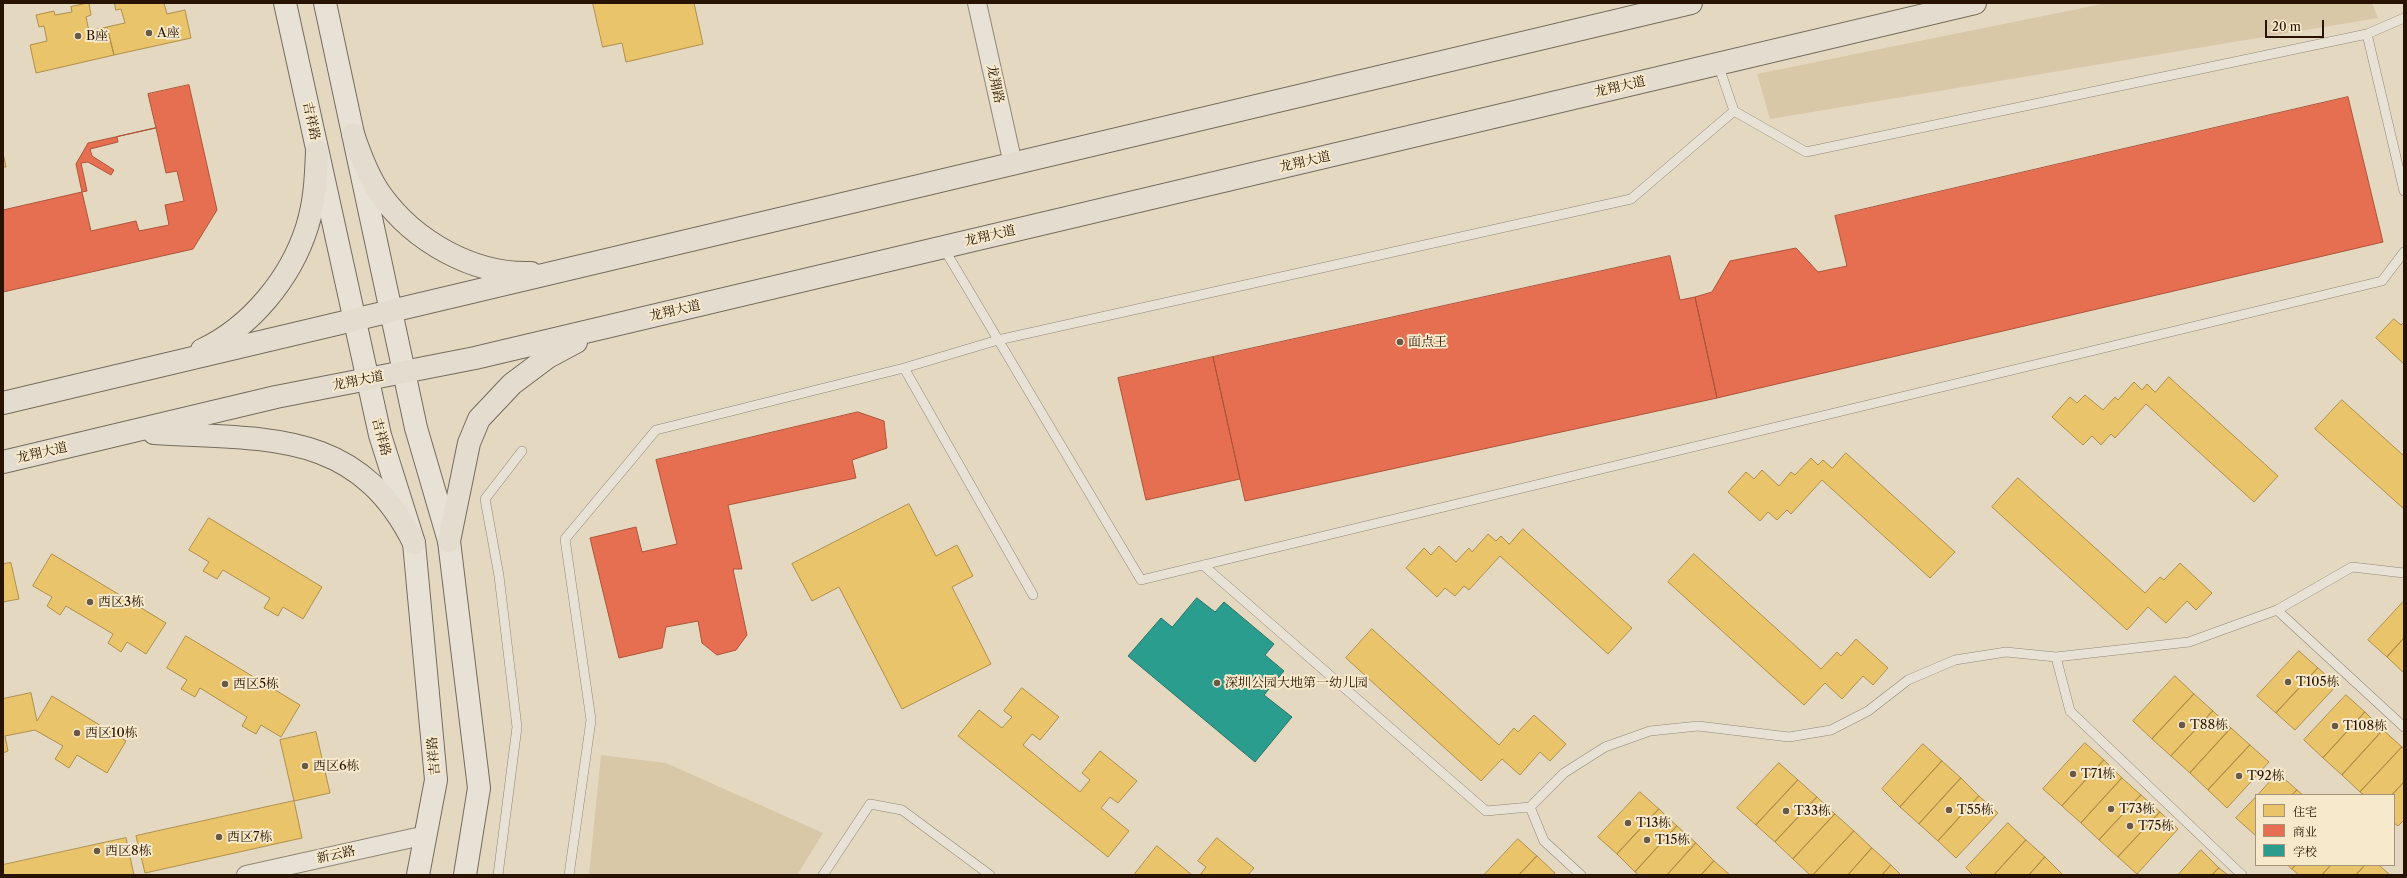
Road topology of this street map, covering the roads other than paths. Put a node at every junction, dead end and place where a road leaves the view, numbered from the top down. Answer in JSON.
{"nodes":[{"id":1,"x":285,"y":3,"type":"edge"},
{"id":2,"x":325,"y":3,"type":"edge"},
{"id":3,"x":977,"y":3,"type":"edge"},
{"id":4,"x":1691,"y":3,"type":"edge"},
{"id":5,"x":1975,"y":3,"type":"edge"},
{"id":6,"x":2404,"y":18,"type":"edge"},
{"id":7,"x":2367,"y":34,"type":"junction"},
{"id":8,"x":1718,"y":64,"type":"junction"},
{"id":9,"x":1734,"y":111,"type":"junction"},
{"id":10,"x":353,"y":134,"type":"junction"},
{"id":11,"x":317,"y":151,"type":"junction"},
{"id":12,"x":1013,"y":164,"type":"junction"},
{"id":13,"x":2404,"y":191,"type":"edge"},
{"id":14,"x":943,"y":247,"type":"junction"},
{"id":15,"x":2404,"y":252,"type":"edge"},
{"id":16,"x":589,"y":265,"type":"junction"},
{"id":17,"x":391,"y":312,"type":"junction"},
{"id":18,"x":355,"y":320,"type":"junction"},
{"id":19,"x":602,"y":328,"type":"junction"},
{"id":20,"x":998,"y":340,"type":"junction"},
{"id":21,"x":178,"y":362,"type":"junction"},
{"id":22,"x":904,"y":368,"type":"junction"},
{"id":23,"x":404,"y":372,"type":"junction"},
{"id":24,"x":367,"y":379,"type":"junction"},
{"id":25,"x":3,"y":403,"type":"edge"},
{"id":26,"x":131,"y":432,"type":"junction"},
{"id":27,"x":522,"y":451,"type":"dead end"},
{"id":28,"x":3,"y":462,"type":"edge"},
{"id":29,"x":449,"y":541,"type":"junction"},
{"id":30,"x":414,"y":543,"type":"junction"},
{"id":31,"x":1203,"y":565,"type":"junction"},
{"id":32,"x":2404,"y":573,"type":"edge"},
{"id":33,"x":1033,"y":595,"type":"dead end"},
{"id":34,"x":2277,"y":610,"type":"junction"},
{"id":35,"x":2056,"y":657,"type":"junction"},
{"id":36,"x":2404,"y":727,"type":"edge"},
{"id":37,"x":1530,"y":808,"type":"junction"},
{"id":38,"x":426,"y":836,"type":"junction"},
{"id":39,"x":246,"y":875,"type":"edge"},
{"id":40,"x":418,"y":875,"type":"edge"},
{"id":41,"x":465,"y":875,"type":"edge"},
{"id":42,"x":498,"y":875,"type":"edge"},
{"id":43,"x":569,"y":875,"type":"edge"},
{"id":44,"x":823,"y":875,"type":"edge"},
{"id":45,"x":990,"y":875,"type":"edge"},
{"id":46,"x":1581,"y":875,"type":"edge"},
{"id":47,"x":2242,"y":875,"type":"edge"}],
"edges":[{"from":1,"to":11,"type":"main road","name":"吉祥路"},
{"from":2,"to":10,"type":"main road"},
{"from":3,"to":12,"type":"street","name":"龙翔路"},
{"from":4,"to":12,"type":"main road"},
{"from":5,"to":8,"type":"main road","name":"龙翔大道"},
{"from":6,"to":7,"type":"lane"},
{"from":7,"to":9,"type":"lane"},
{"from":7,"to":13,"type":"lane"},
{"from":8,"to":9,"type":"lane"},
{"from":8,"to":14,"type":"main road","name":"龙翔大道"},
{"from":9,"to":20,"type":"lane"},
{"from":10,"to":16,"type":"main road"},
{"from":10,"to":17,"type":"main road"},
{"from":11,"to":18,"type":"main road","name":"吉祥路"},
{"from":11,"to":21,"type":"main road"},
{"from":12,"to":16,"type":"main road"},
{"from":14,"to":19,"type":"main road","name":"龙翔大道"},
{"from":14,"to":20,"type":"lane"},
{"from":15,"to":31,"type":"lane"},
{"from":16,"to":17,"type":"main road"},
{"from":17,"to":18,"type":"main road"},
{"from":17,"to":23,"type":"main road"},
{"from":18,"to":21,"type":"main road"},
{"from":18,"to":24,"type":"main road","name":"吉祥路"},
{"from":19,"to":23,"type":"main road","name":"龙翔大道"},
{"from":19,"to":29,"type":"main road"},
{"from":20,"to":22,"type":"lane"},
{"from":20,"to":31,"type":"lane"},
{"from":21,"to":25,"type":"main road"},
{"from":22,"to":33,"type":"lane"},
{"from":22,"to":43,"type":"lane"},
{"from":23,"to":24,"type":"main road","name":"龙翔大道"},
{"from":23,"to":29,"type":"main road"},
{"from":24,"to":26,"type":"main road","name":"龙翔大道"},
{"from":24,"to":30,"type":"main road","name":"吉祥路"},
{"from":26,"to":28,"type":"main road","name":"龙翔大道"},
{"from":26,"to":30,"type":"main road"},
{"from":27,"to":42,"type":"lane"},
{"from":29,"to":41,"type":"main road"},
{"from":30,"to":38,"type":"main road","name":"吉祥路"},
{"from":31,"to":37,"type":"lane"},
{"from":32,"to":34,"type":"lane"},
{"from":34,"to":35,"type":"lane"},
{"from":34,"to":36,"type":"lane"},
{"from":35,"to":37,"type":"lane"},
{"from":35,"to":47,"type":"lane"},
{"from":37,"to":46,"type":"lane"},
{"from":38,"to":39,"type":"street","name":"新云路"},
{"from":38,"to":40,"type":"main road","name":"吉祥路"},
{"from":44,"to":45,"type":"lane"}]}
